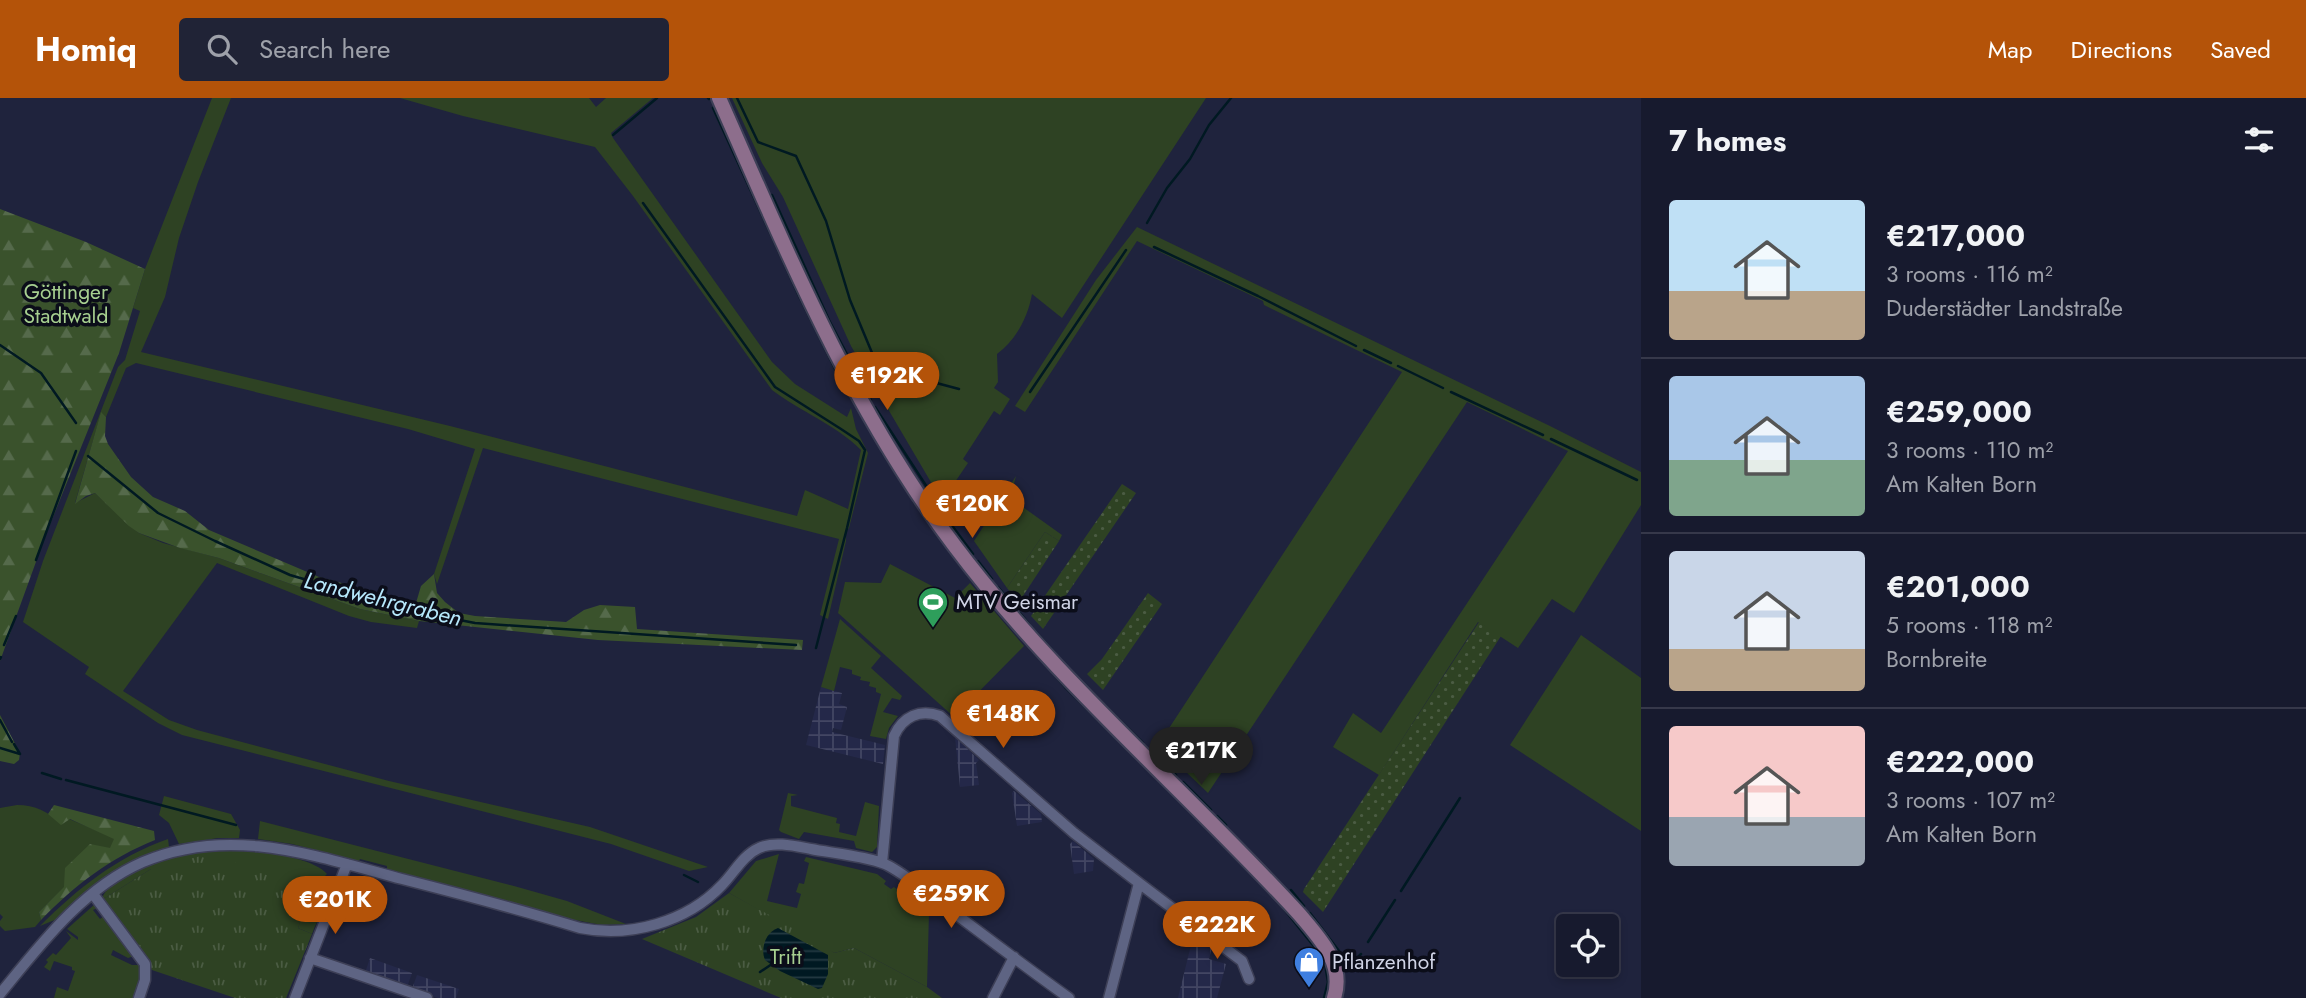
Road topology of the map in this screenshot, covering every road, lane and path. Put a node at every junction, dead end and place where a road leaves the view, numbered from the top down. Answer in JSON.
{"nodes":[{"id":1,"x":719,"y":98,"type":"edge"},
{"id":2,"x":882,"y":863,"type":"junction"},
{"id":3,"x":347,"y":864,"type":"junction"},
{"id":4,"x":1139,"y":883,"type":"junction"},
{"id":5,"x":93,"y":894,"type":"junction"},
{"id":6,"x":1013,"y":957,"type":"junction"},
{"id":7,"x":310,"y":958,"type":"junction"},
{"id":8,"x":1249,"y":979,"type":"dead end"},
{"id":9,"x":0,"y":994,"type":"edge"},
{"id":10,"x":139,"y":998,"type":"edge"},
{"id":11,"x":295,"y":998,"type":"edge"},
{"id":12,"x":427,"y":998,"type":"edge"},
{"id":13,"x":993,"y":998,"type":"edge"},
{"id":14,"x":1069,"y":998,"type":"edge"},
{"id":15,"x":1109,"y":998,"type":"edge"},
{"id":16,"x":1334,"y":998,"type":"edge"}],
"edges":[{"from":1,"to":16,"type":"main road"},
{"from":2,"to":3,"type":"street"},
{"from":2,"to":4,"type":"street"},
{"from":2,"to":6,"type":"street"},
{"from":3,"to":5,"type":"street"},
{"from":3,"to":7,"type":"street"},
{"from":4,"to":8,"type":"street"},
{"from":4,"to":15,"type":"street"},
{"from":5,"to":9,"type":"street"},
{"from":5,"to":10,"type":"street"},
{"from":6,"to":13,"type":"street"},
{"from":6,"to":14,"type":"street"},
{"from":7,"to":11,"type":"street"},
{"from":7,"to":12,"type":"street"}]}
